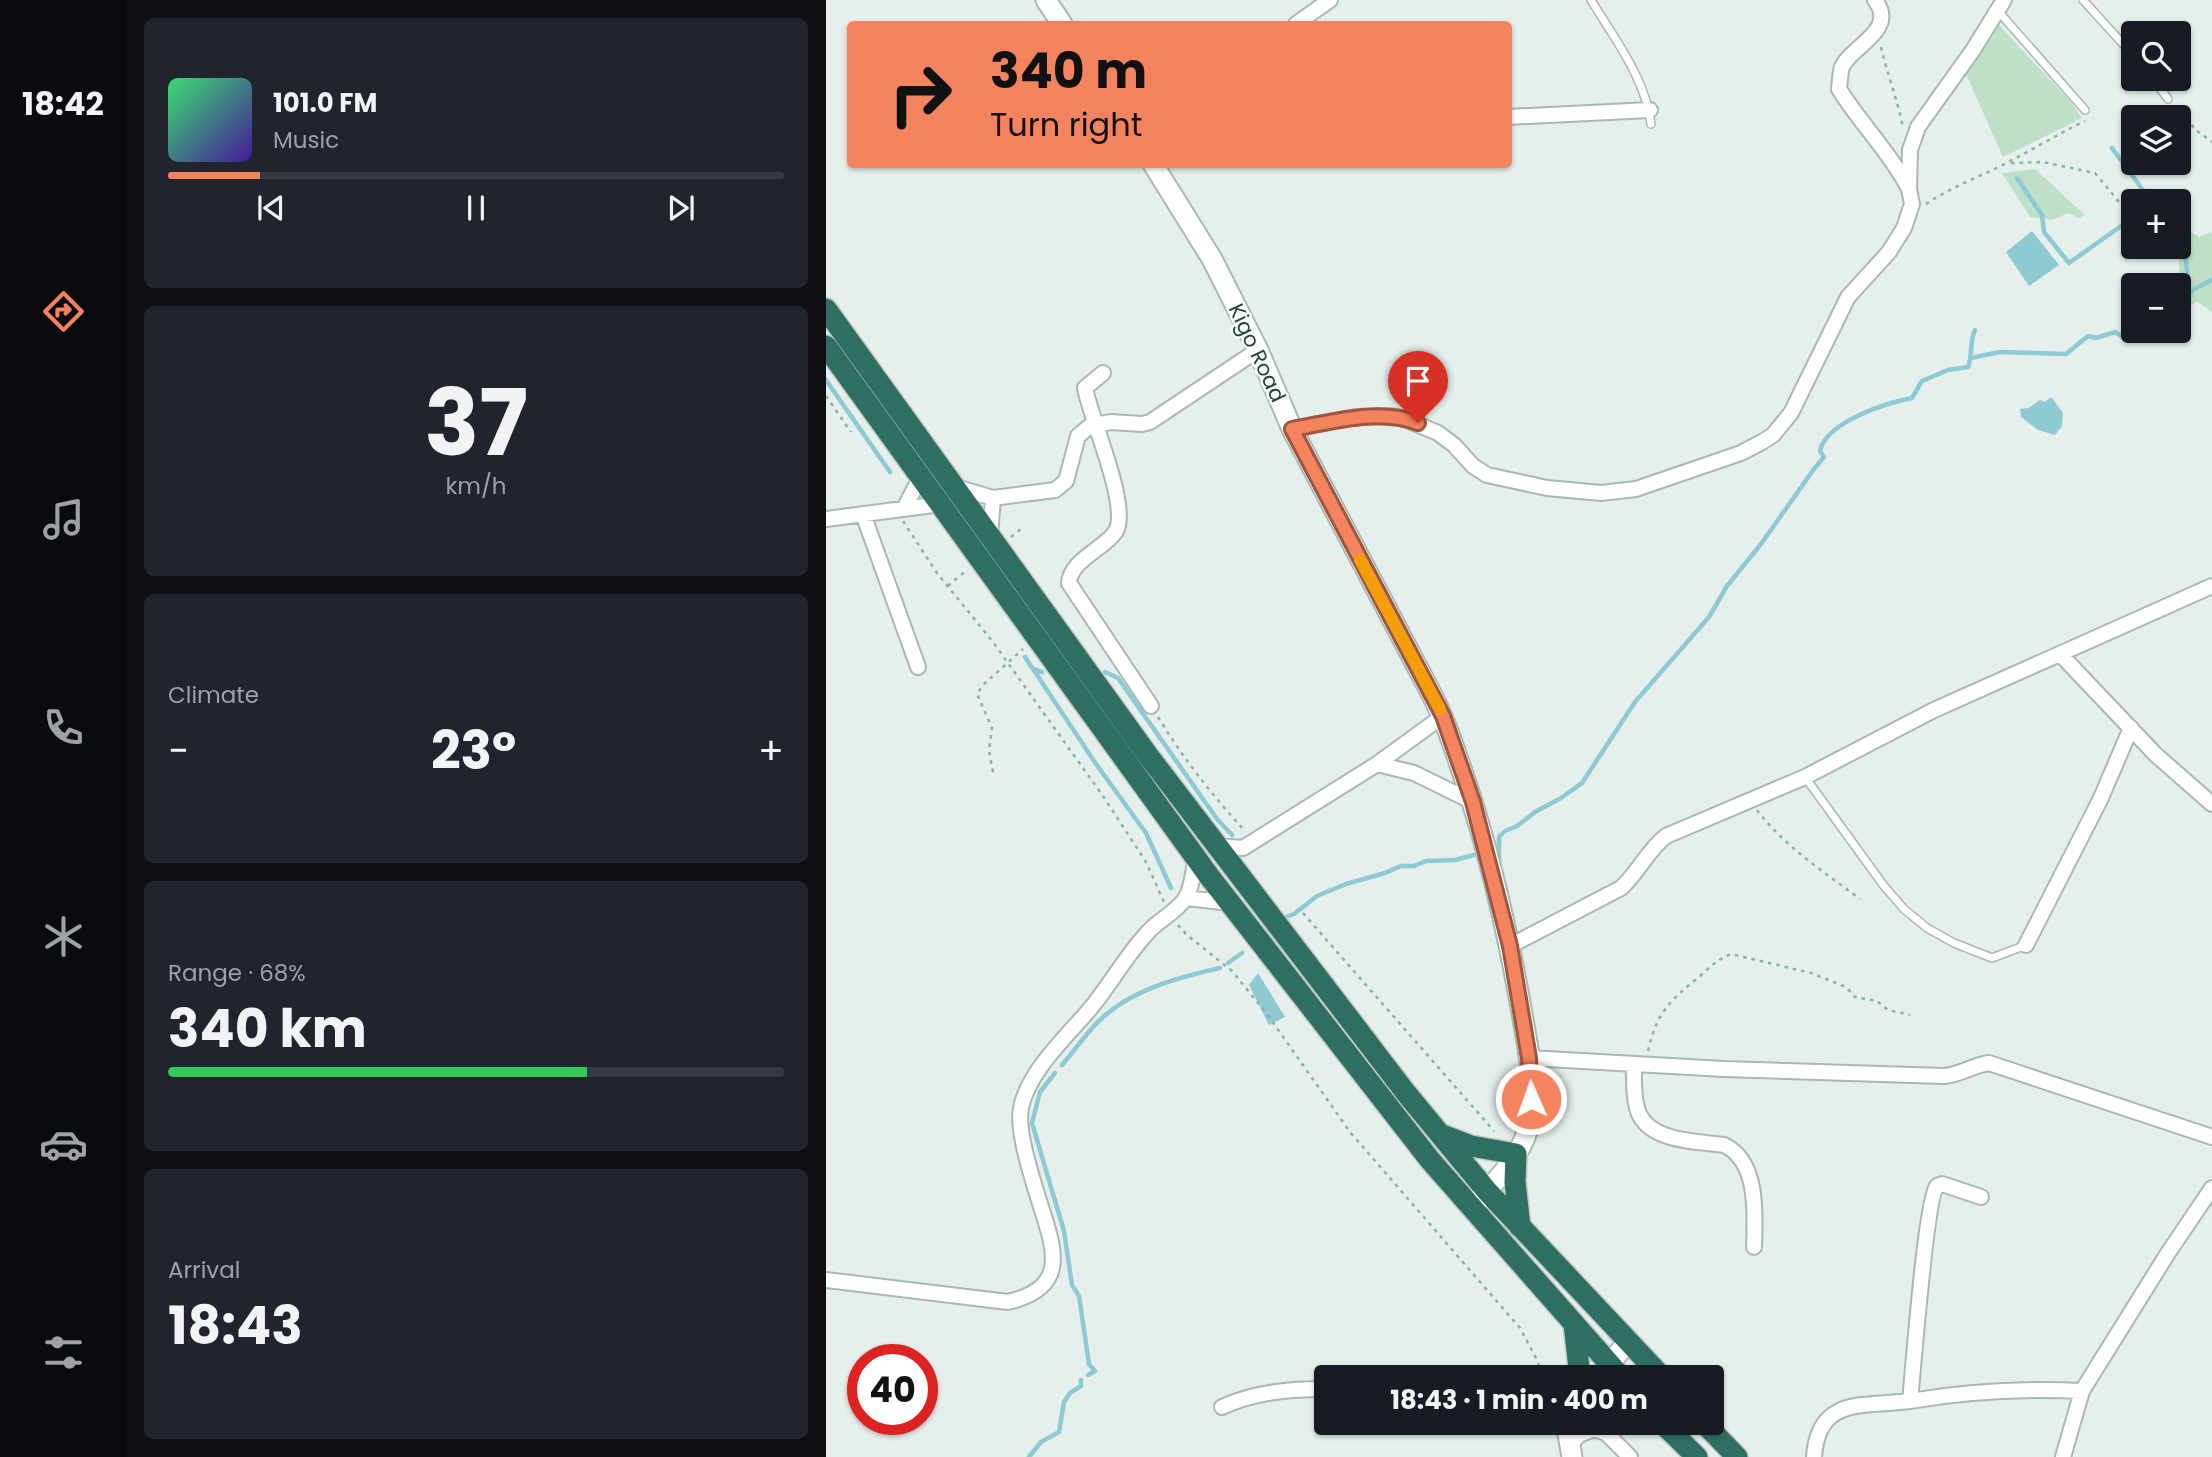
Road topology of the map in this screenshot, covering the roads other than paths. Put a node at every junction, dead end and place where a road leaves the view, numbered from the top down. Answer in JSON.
{"nodes":[{"id":1,"x":1046,"y":0,"type":"edge"},
{"id":2,"x":1330,"y":0,"type":"edge"},
{"id":3,"x":1591,"y":0,"type":"edge"},
{"id":4,"x":1875,"y":0,"type":"edge"},
{"id":5,"x":2083,"y":0,"type":"edge"},
{"id":6,"x":2001,"y":5,"type":"edge"},
{"id":7,"x":1060,"y":21,"type":"edge"},
{"id":8,"x":1300,"y":21,"type":"edge"},
{"id":9,"x":2121,"y":42,"type":"edge"},
{"id":10,"x":2162,"y":91,"type":"edge"},
{"id":11,"x":2168,"y":99,"type":"road end"},
{"id":12,"x":2085,"y":110,"type":"road end"},
{"id":13,"x":1512,"y":117,"type":"edge"},
{"id":14,"x":1651,"y":117,"type":"joint"},
{"id":15,"x":1155,"y":168,"type":"edge"},
{"id":16,"x":1909,"y":189,"type":"junction"},
{"id":17,"x":826,"y":309,"type":"edge"},
{"id":18,"x":826,"y":346,"type":"edge"},
{"id":19,"x":1258,"y":350,"type":"junction"},
{"id":20,"x":1103,"y":373,"type":"dead end"},
{"id":21,"x":1097,"y":423,"type":"junction"},
{"id":22,"x":1292,"y":429,"type":"junction"},
{"id":23,"x":921,"y":477,"type":"junction"},
{"id":24,"x":953,"y":486,"type":"junction"},
{"id":25,"x":993,"y":498,"type":"junction"},
{"id":26,"x":941,"y":504,"type":"junction"},
{"id":27,"x":900,"y":508,"type":"junction"},
{"id":28,"x":863,"y":514,"type":"junction"},
{"id":29,"x":826,"y":519,"type":"edge"},
{"id":30,"x":997,"y":540,"type":"junction"},
{"id":31,"x":2212,"y":586,"type":"edge"},
{"id":32,"x":2060,"y":654,"type":"junction"},
{"id":33,"x":918,"y":667,"type":"dead end"},
{"id":34,"x":1151,"y":706,"type":"road end"},
{"id":35,"x":1443,"y":716,"type":"junction"},
{"id":36,"x":2131,"y":728,"type":"junction"},
{"id":37,"x":1377,"y":764,"type":"junction"},
{"id":38,"x":1805,"y":777,"type":"junction"},
{"id":39,"x":1473,"y":802,"type":"junction"},
{"id":40,"x":2212,"y":804,"type":"edge"},
{"id":41,"x":1249,"y":844,"type":"junction"},
{"id":42,"x":1216,"y":846,"type":"junction"},
{"id":43,"x":1196,"y":858,"type":"junction"},
{"id":44,"x":1236,"y":872,"type":"junction"},
{"id":45,"x":1186,"y":898,"type":"junction"},
{"id":46,"x":1231,"y":903,"type":"junction"},
{"id":47,"x":2026,"y":945,"type":"joint"},
{"id":48,"x":1510,"y":946,"type":"junction"},
{"id":49,"x":1529,"y":1058,"type":"junction"},
{"id":50,"x":1640,"y":1064,"type":"junction"},
{"id":51,"x":1439,"y":1133,"type":"junction"},
{"id":52,"x":2212,"y":1137,"type":"edge"},
{"id":53,"x":1516,"y":1154,"type":"junction"},
{"id":54,"x":2212,"y":1188,"type":"edge"},
{"id":55,"x":1981,"y":1196,"type":"dead end"},
{"id":56,"x":1479,"y":1199,"type":"junction"},
{"id":57,"x":1520,"y":1227,"type":"junction"},
{"id":58,"x":1754,"y":1247,"type":"dead end"},
{"id":59,"x":826,"y":1280,"type":"edge"},
{"id":60,"x":1574,"y":1324,"type":"junction"},
{"id":61,"x":1628,"y":1342,"type":"junction"},
{"id":62,"x":1579,"y":1365,"type":"edge"},
{"id":63,"x":1603,"y":1365,"type":"edge"},
{"id":64,"x":1614,"y":1365,"type":"edge"},
{"id":65,"x":1650,"y":1365,"type":"edge"},
{"id":66,"x":1314,"y":1390,"type":"edge"},
{"id":67,"x":2082,"y":1391,"type":"junction"},
{"id":68,"x":1910,"y":1401,"type":"junction"},
{"id":69,"x":1222,"y":1408,"type":"dead end"},
{"id":70,"x":1579,"y":1435,"type":"edge"},
{"id":71,"x":1608,"y":1435,"type":"edge"},
{"id":72,"x":1674,"y":1435,"type":"edge"},
{"id":73,"x":1716,"y":1435,"type":"edge"},
{"id":74,"x":1571,"y":1451,"type":"edge"},
{"id":75,"x":1630,"y":1457,"type":"edge"},
{"id":76,"x":1697,"y":1457,"type":"edge"},
{"id":77,"x":1737,"y":1457,"type":"edge"},
{"id":78,"x":1814,"y":1457,"type":"edge"},
{"id":79,"x":2063,"y":1457,"type":"edge"}],
"edges":[{"from":1,"to":7,"type":"street"},
{"from":2,"to":8,"type":"street"},
{"from":3,"to":14,"type":"lane"},
{"from":4,"to":16,"type":"street"},
{"from":5,"to":9,"type":"lane"},
{"from":6,"to":12,"type":"lane"},
{"from":6,"to":16,"type":"street"},
{"from":10,"to":11,"type":"lane"},
{"from":13,"to":14,"type":"street"},
{"from":15,"to":19,"type":"street","name":"Kigo Road"},
{"from":16,"to":22,"type":"street"},
{"from":17,"to":24,"type":"highway"},
{"from":18,"to":23,"type":"highway"},
{"from":19,"to":21,"type":"street"},
{"from":19,"to":22,"type":"street","name":"Kigo Road"},
{"from":20,"to":21,"type":"street"},
{"from":21,"to":25,"type":"street"},
{"from":21,"to":34,"type":"street"},
{"from":22,"to":35,"type":"street","name":"Kigo Road"},
{"from":23,"to":26,"type":"highway"},
{"from":23,"to":27,"type":"street"},
{"from":24,"to":25,"type":"street"},
{"from":24,"to":30,"type":"highway"},
{"from":25,"to":30,"type":"street"},
{"from":26,"to":27,"type":"street"},
{"from":26,"to":43,"type":"highway"},
{"from":27,"to":28,"type":"street"},
{"from":28,"to":29,"type":"street"},
{"from":28,"to":33,"type":"street"},
{"from":30,"to":42,"type":"highway"},
{"from":31,"to":32,"type":"street"},
{"from":32,"to":36,"type":"street"},
{"from":32,"to":38,"type":"street"},
{"from":35,"to":37,"type":"street"},
{"from":35,"to":39,"type":"street","name":"Kigo Road"},
{"from":36,"to":40,"type":"street"},
{"from":36,"to":47,"type":"street"},
{"from":37,"to":39,"type":"street"},
{"from":37,"to":41,"type":"street"},
{"from":38,"to":47,"type":"lane"},
{"from":38,"to":48,"type":"street"},
{"from":39,"to":48,"type":"street","name":"Kigo Road"},
{"from":41,"to":42,"type":"street"},
{"from":41,"to":44,"type":"street"},
{"from":42,"to":44,"type":"highway"},
{"from":43,"to":45,"type":"street"},
{"from":43,"to":46,"type":"highway"},
{"from":44,"to":51,"type":"highway"},
{"from":45,"to":46,"type":"street"},
{"from":45,"to":59,"type":"street"},
{"from":46,"to":56,"type":"highway"},
{"from":48,"to":49,"type":"street","name":"Kigo Road"},
{"from":49,"to":50,"type":"street"},
{"from":49,"to":53,"type":"street","name":"Kigo Road"},
{"from":50,"to":52,"type":"street"},
{"from":50,"to":58,"type":"street"},
{"from":51,"to":53,"type":"highway"},
{"from":51,"to":56,"type":"highway"},
{"from":53,"to":56,"type":"street","name":"Kigo Road"},
{"from":53,"to":57,"type":"highway"},
{"from":54,"to":67,"type":"street"},
{"from":55,"to":68,"type":"street"},
{"from":56,"to":57,"type":"highway"},
{"from":56,"to":60,"type":"highway"},
{"from":57,"to":61,"type":"highway"},
{"from":60,"to":62,"type":"highway"},
{"from":60,"to":63,"type":"highway"},
{"from":61,"to":64,"type":"street"},
{"from":61,"to":65,"type":"highway"},
{"from":66,"to":69,"type":"street"},
{"from":67,"to":68,"type":"street"},
{"from":67,"to":79,"type":"street"},
{"from":68,"to":78,"type":"street"},
{"from":70,"to":74,"type":"street"},
{"from":71,"to":75,"type":"street"},
{"from":72,"to":76,"type":"highway"},
{"from":73,"to":77,"type":"highway"}]}
